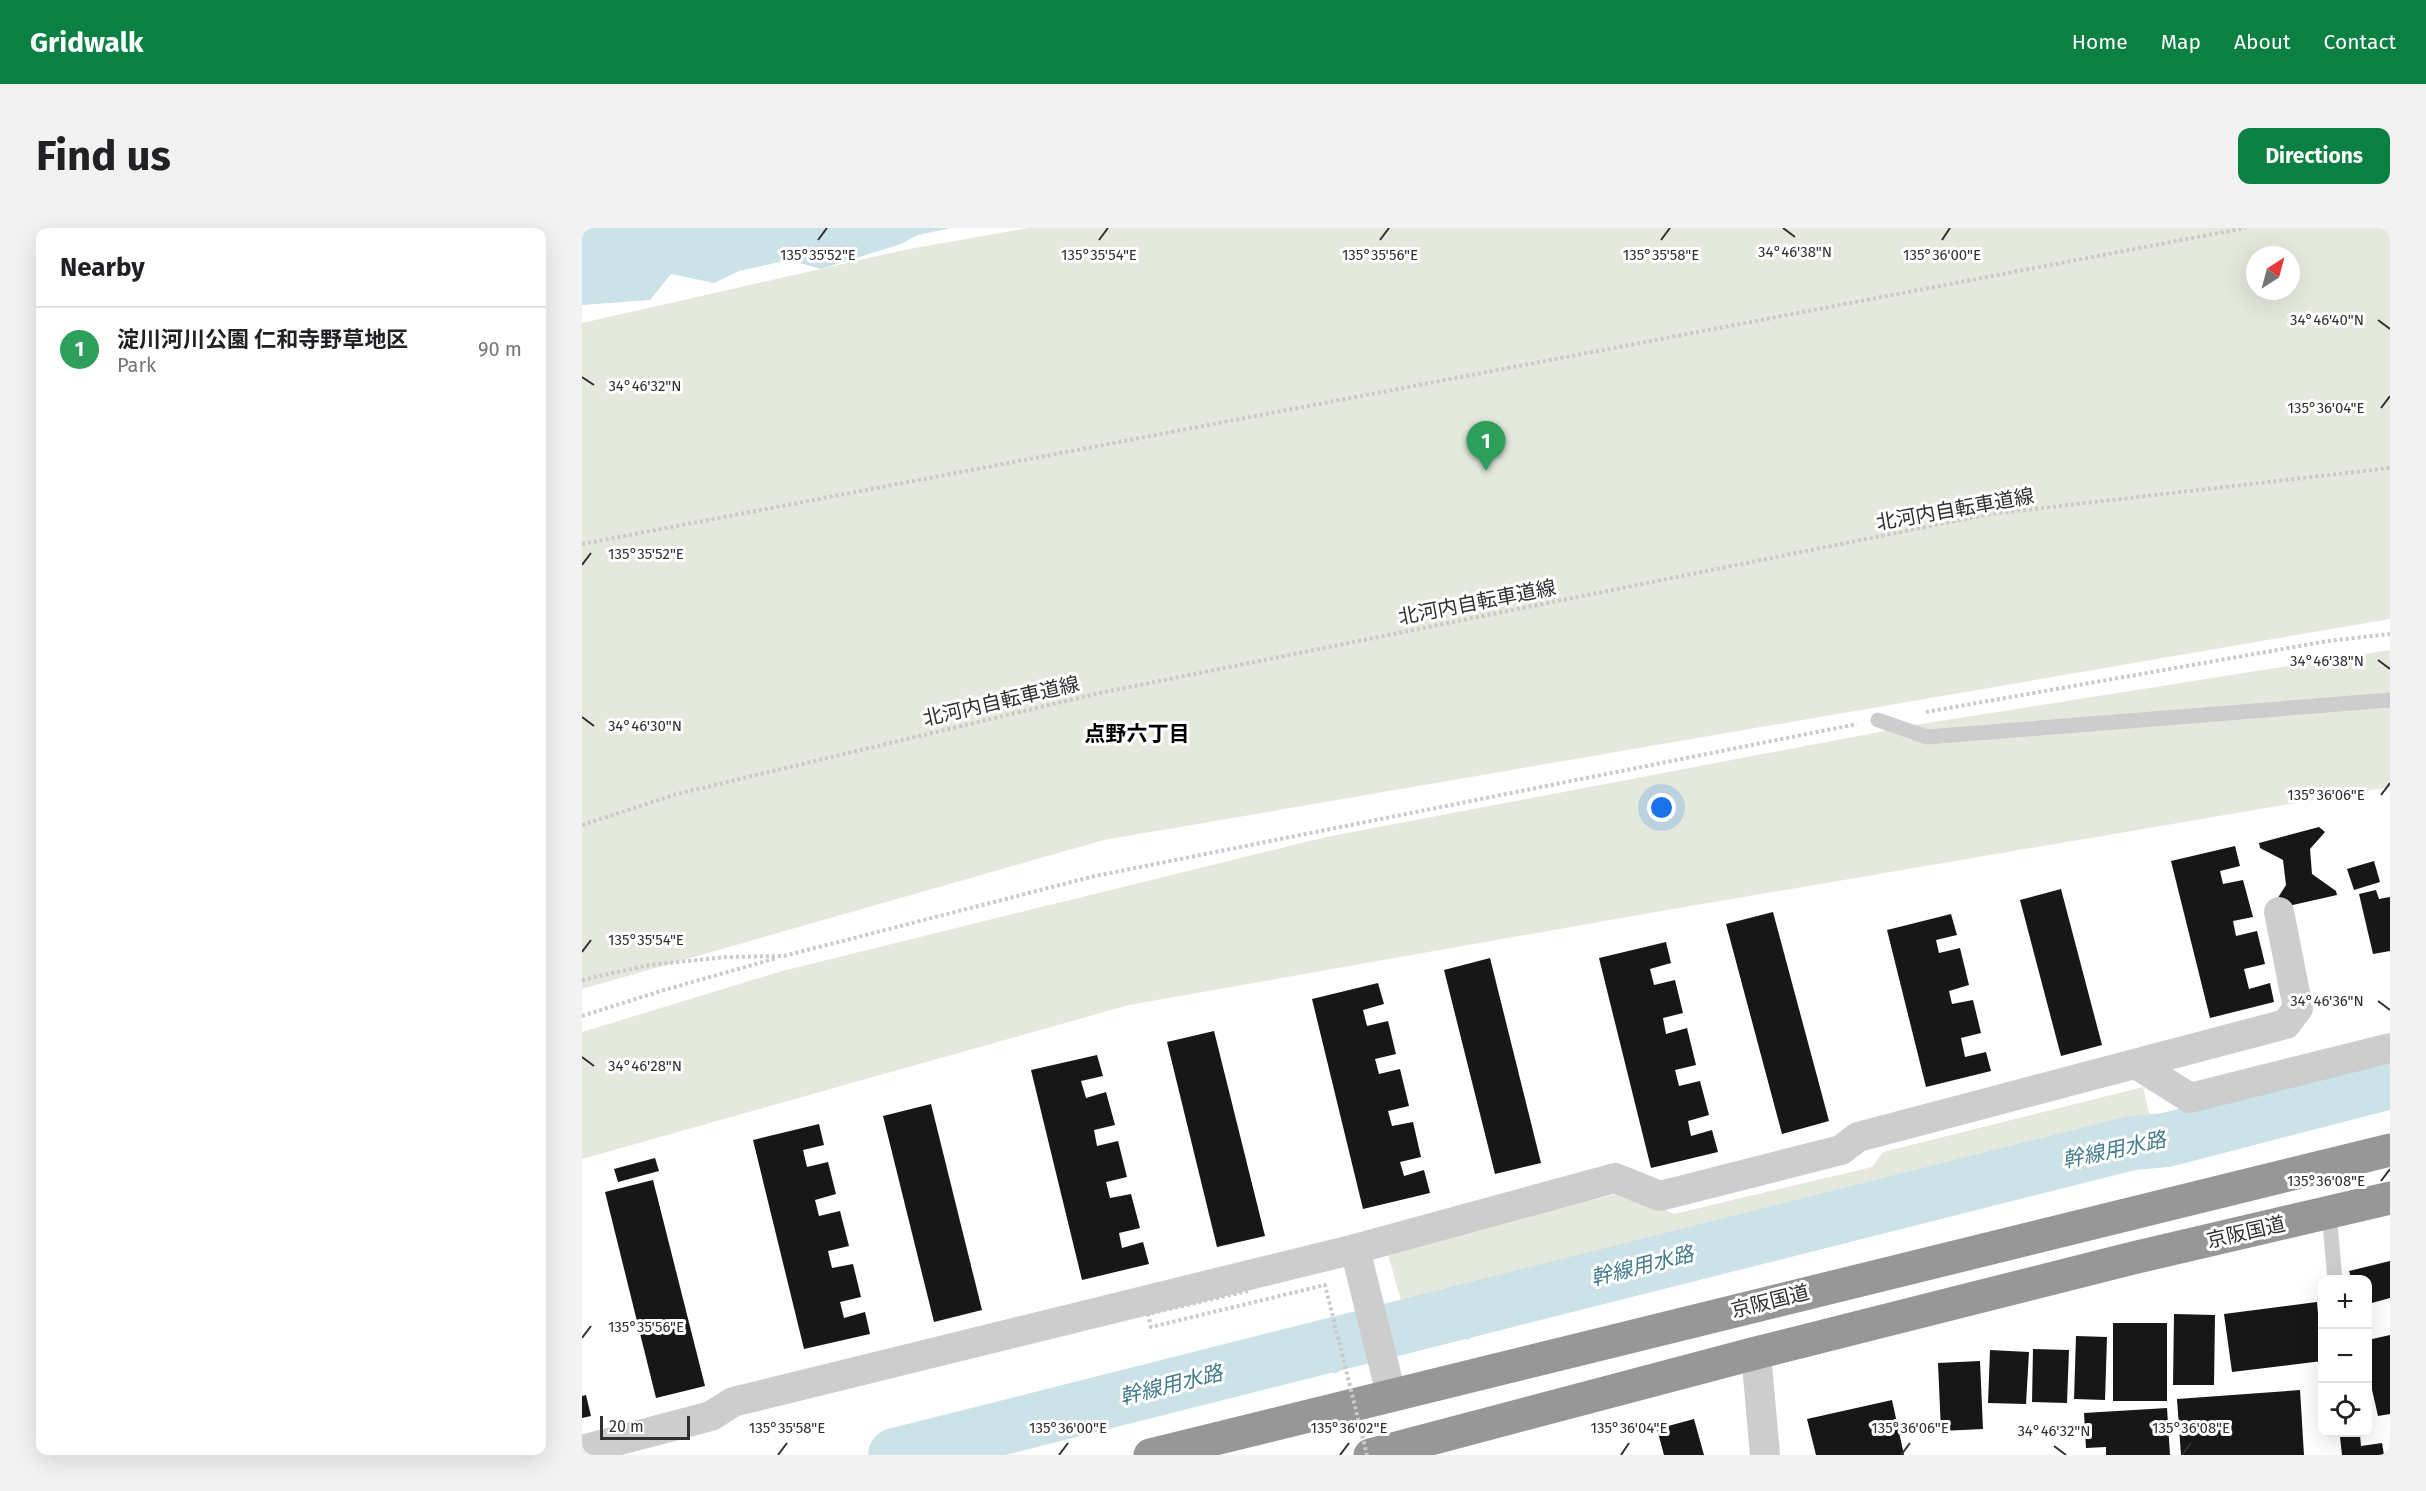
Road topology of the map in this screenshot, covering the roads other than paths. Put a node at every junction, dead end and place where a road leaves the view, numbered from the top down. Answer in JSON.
{"nodes":[{"id":1,"x":2390,"y":700,"type":"edge"},
{"id":2,"x":1878,"y":720,"type":"road end"},
{"id":3,"x":2278,"y":912,"type":"dead end"},
{"id":4,"x":2390,"y":1048,"type":"edge"},
{"id":5,"x":2136,"y":1064,"type":"junction"},
{"id":6,"x":2390,"y":1150,"type":"edge"},
{"id":7,"x":2390,"y":1198,"type":"edge"},
{"id":8,"x":2329,"y":1212,"type":"junction"},
{"id":9,"x":1355,"y":1249,"type":"junction"},
{"id":10,"x":2335,"y":1275,"type":"edge"},
{"id":11,"x":1756,"y":1353,"type":"junction"},
{"id":12,"x":1391,"y":1394,"type":"junction"},
{"id":13,"x":582,"y":1450,"type":"edge"},
{"id":14,"x":1150,"y":1455,"type":"edge"},
{"id":15,"x":1369,"y":1455,"type":"edge"},
{"id":16,"x":1765,"y":1455,"type":"edge"}],
"edges":[{"from":1,"to":2,"type":"lane"},
{"from":3,"to":5,"type":"street"},
{"from":4,"to":5,"type":"street"},
{"from":5,"to":9,"type":"street"},
{"from":6,"to":12,"type":"highway","name":"京阪国道"},
{"from":7,"to":8,"type":"highway","name":"京阪国道"},
{"from":8,"to":10,"type":"lane"},
{"from":8,"to":11,"type":"highway","name":"京阪国道"},
{"from":9,"to":12,"type":"street"},
{"from":9,"to":13,"type":"street"},
{"from":11,"to":15,"type":"highway","name":"京阪国道"},
{"from":11,"to":16,"type":"street"},
{"from":12,"to":14,"type":"highway","name":"京阪国道"}]}
